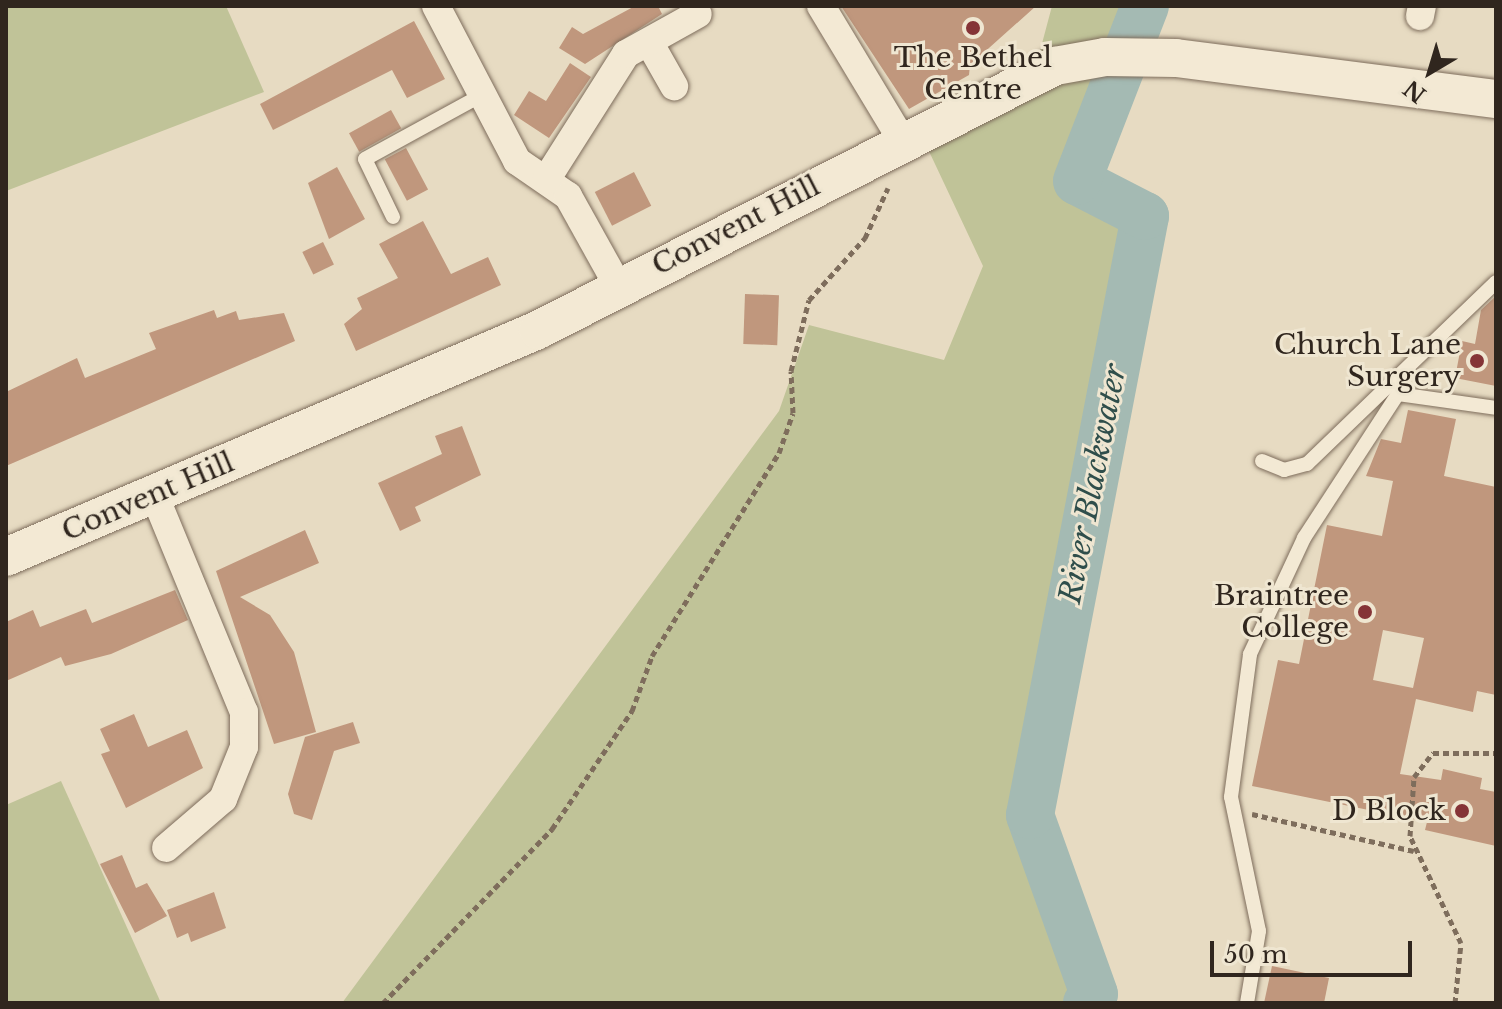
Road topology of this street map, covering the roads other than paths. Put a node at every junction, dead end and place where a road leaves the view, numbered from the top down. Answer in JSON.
{"nodes":[{"id":1,"x":436,"y":6,"type":"edge"},
{"id":2,"x":821,"y":6,"type":"edge"},
{"id":3,"x":698,"y":14,"type":"dead end"},
{"id":4,"x":649,"y":42,"type":"junction"},
{"id":5,"x":674,"y":86,"type":"dead end"},
{"id":6,"x":482,"y":95,"type":"junction"},
{"id":7,"x":1496,"y":99,"type":"edge"},
{"id":8,"x":899,"y":159,"type":"junction"},
{"id":9,"x":546,"y":180,"type":"junction"},
{"id":10,"x":393,"y":217,"type":"dead end"},
{"id":11,"x":1496,"y":282,"type":"edge"},
{"id":12,"x":618,"y":286,"type":"junction"},
{"id":13,"x":1496,"y":408,"type":"edge"},
{"id":14,"x":1262,"y":461,"type":"dead end"},
{"id":15,"x":154,"y":494,"type":"junction"},
{"id":16,"x":6,"y":557,"type":"edge"},
{"id":17,"x":166,"y":848,"type":"dead end"},
{"id":18,"x":1247,"y":1003,"type":"edge"}],
"edges":[{"from":1,"to":6,"type":"street"},
{"from":2,"to":8,"type":"street"},
{"from":3,"to":4,"type":"street"},
{"from":4,"to":5,"type":"street"},
{"from":4,"to":9,"type":"street"},
{"from":6,"to":9,"type":"street"},
{"from":6,"to":10,"type":"lane"},
{"from":7,"to":8,"type":"main road","name":"Convent Hill"},
{"from":8,"to":12,"type":"main road","name":"Convent Hill"},
{"from":9,"to":12,"type":"street"},
{"from":11,"to":14,"type":"lane"},
{"from":12,"to":15,"type":"main road","name":"Convent Hill"},
{"from":13,"to":18,"type":"lane"},
{"from":15,"to":16,"type":"main road","name":"Convent Hill"},
{"from":15,"to":17,"type":"street"}]}
